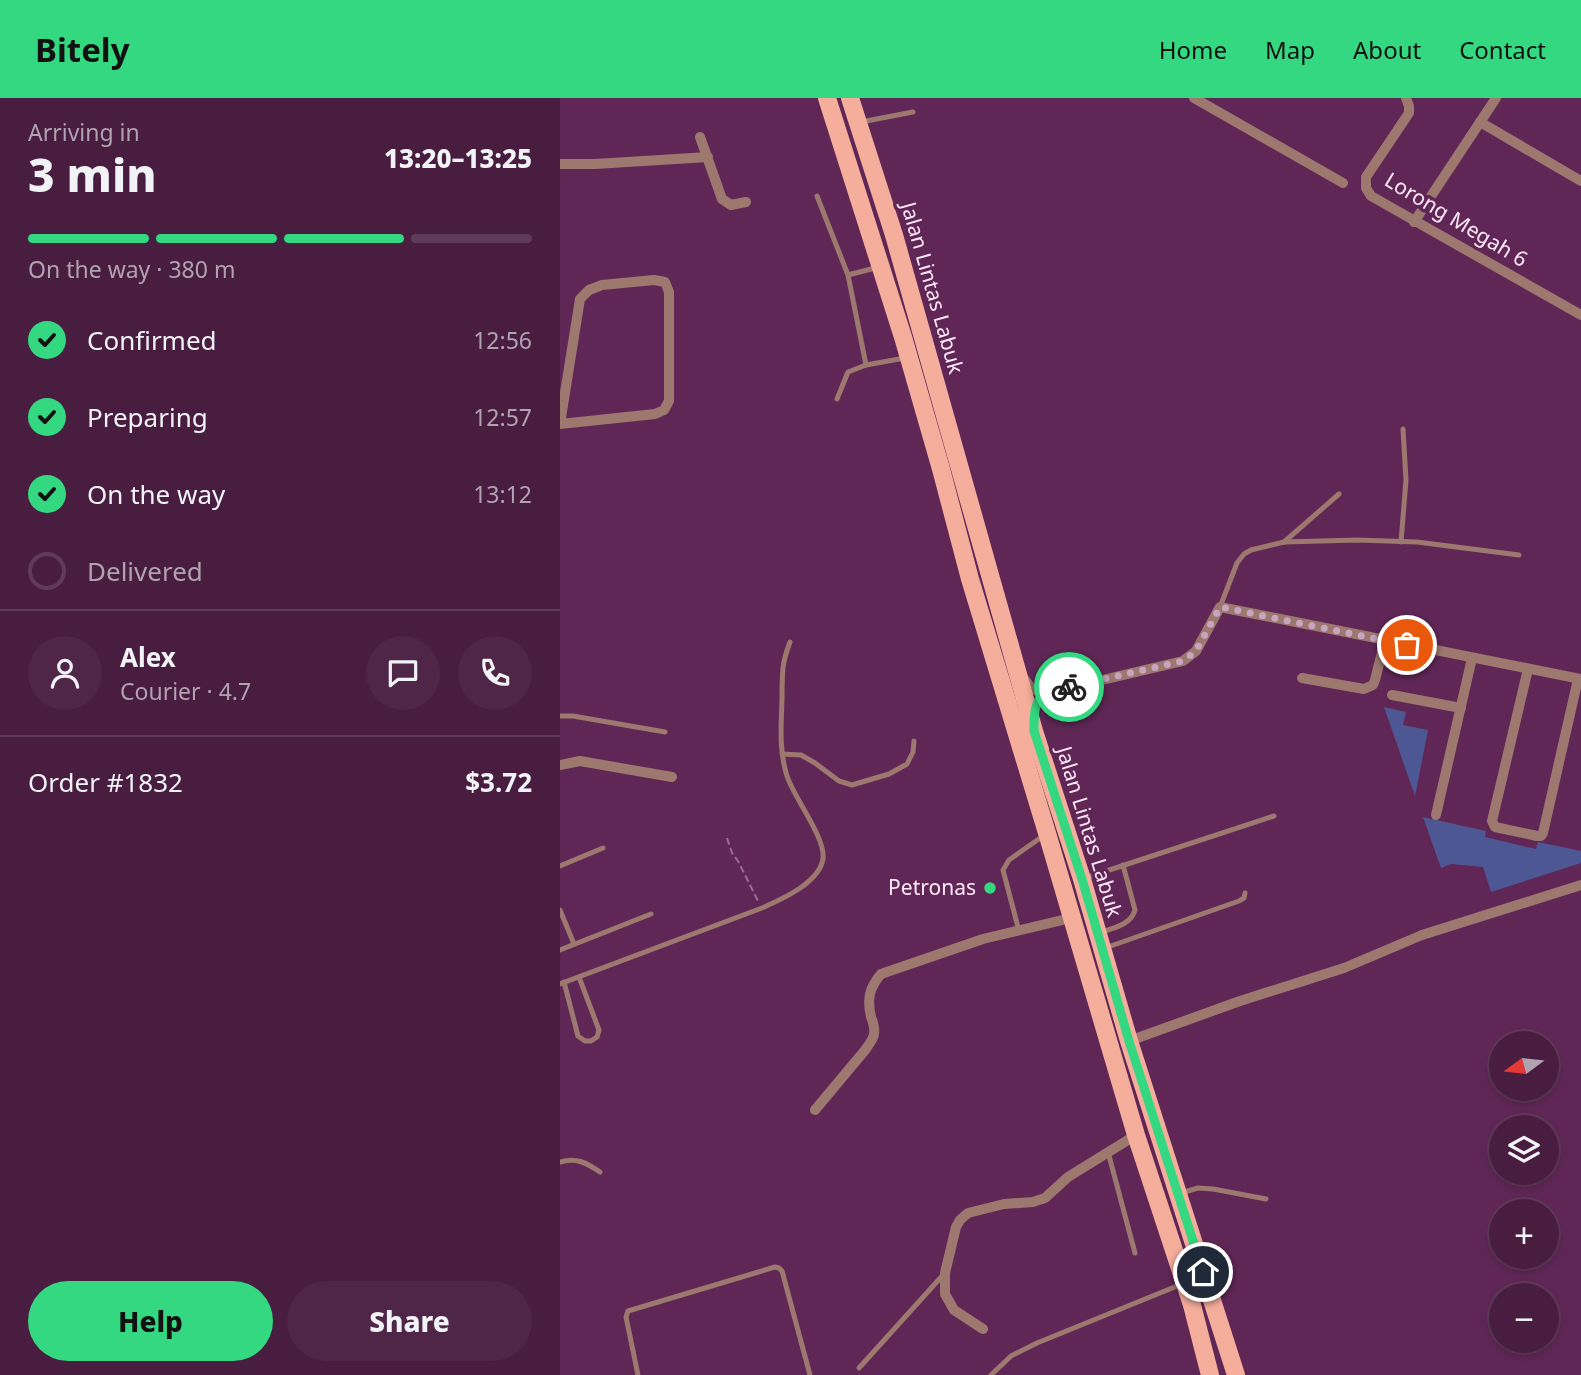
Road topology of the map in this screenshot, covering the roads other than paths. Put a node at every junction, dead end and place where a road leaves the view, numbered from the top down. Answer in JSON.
{"nodes":[{"id":1,"x":827,"y":98,"type":"edge"},
{"id":2,"x":850,"y":98,"type":"edge"},
{"id":3,"x":1194,"y":98,"type":"edge"},
{"id":4,"x":1406,"y":98,"type":"edge"},
{"id":5,"x":1496,"y":98,"type":"edge"},
{"id":6,"x":913,"y":112,"type":"dead end"},
{"id":7,"x":1480,"y":122,"type":"junction"},
{"id":8,"x":858,"y":123,"type":"junction"},
{"id":9,"x":700,"y":138,"type":"dead end"},
{"id":10,"x":708,"y":158,"type":"junction"},
{"id":11,"x":560,"y":164,"type":"edge"},
{"id":12,"x":1580,"y":178,"type":"edge"},
{"id":13,"x":1343,"y":183,"type":"dead end"},
{"id":14,"x":817,"y":196,"type":"dead end"},
{"id":15,"x":746,"y":202,"type":"dead end"},
{"id":16,"x":1414,"y":222,"type":"junction"},
{"id":17,"x":894,"y":235,"type":"junction"},
{"id":18,"x":880,"y":266,"type":"junction"},
{"id":19,"x":848,"y":275,"type":"junction"},
{"id":20,"x":1581,"y":315,"type":"edge"},
{"id":21,"x":909,"y":357,"type":"junction"},
{"id":22,"x":866,"y":365,"type":"junction"},
{"id":23,"x":837,"y":399,"type":"dead end"},
{"id":24,"x":560,"y":424,"type":"edge"},
{"id":25,"x":1403,"y":429,"type":"dead end"},
{"id":26,"x":941,"y":469,"type":"junction"},
{"id":27,"x":1339,"y":494,"type":"dead end"},
{"id":28,"x":1284,"y":541,"type":"junction"},
{"id":29,"x":1401,"y":542,"type":"junction"},
{"id":30,"x":1520,"y":555,"type":"dead end"},
{"id":31,"x":1220,"y":607,"type":"junction"},
{"id":32,"x":1385,"y":640,"type":"junction"},
{"id":33,"x":790,"y":642,"type":"dead end"},
{"id":34,"x":1472,"y":657,"type":"junction"},
{"id":35,"x":1016,"y":668,"type":"junction"},
{"id":36,"x":1528,"y":669,"type":"junction"},
{"id":37,"x":1302,"y":678,"type":"dead end"},
{"id":38,"x":1579,"y":679,"type":"edge"},
{"id":39,"x":1046,"y":693,"type":"junction"},
{"id":40,"x":1392,"y":695,"type":"dead end"},
{"id":41,"x":1461,"y":708,"type":"junction"},
{"id":42,"x":560,"y":716,"type":"edge"},
{"id":43,"x":1034,"y":731,"type":"junction"},
{"id":44,"x":664,"y":732,"type":"dead end"},
{"id":45,"x":914,"y":741,"type":"dead end"},
{"id":46,"x":782,"y":754,"type":"junction"},
{"id":47,"x":560,"y":765,"type":"edge"},
{"id":48,"x":672,"y":777,"type":"dead end"},
{"id":49,"x":1437,"y":815,"type":"dead end"},
{"id":50,"x":1274,"y":816,"type":"dead end"},
{"id":51,"x":1047,"y":833,"type":"junction"},
{"id":52,"x":603,"y":848,"type":"dead end"},
{"id":53,"x":1122,"y":865,"type":"junction"},
{"id":54,"x":560,"y":866,"type":"edge"},
{"id":55,"x":1082,"y":879,"type":"junction"},
{"id":56,"x":1581,"y":886,"type":"edge"},
{"id":57,"x":1245,"y":893,"type":"dead end"},
{"id":58,"x":560,"y":909,"type":"edge"},
{"id":59,"x":651,"y":914,"type":"dead end"},
{"id":60,"x":1071,"y":918,"type":"junction"},
{"id":61,"x":1019,"y":930,"type":"junction"},
{"id":62,"x":1100,"y":941,"type":"junction"},
{"id":63,"x":574,"y":944,"type":"junction"},
{"id":64,"x":560,"y":950,"type":"edge"},
{"id":65,"x":579,"y":977,"type":"junction"},
{"id":66,"x":562,"y":983,"type":"edge"},
{"id":67,"x":1129,"y":1041,"type":"junction"},
{"id":68,"x":815,"y":1110,"type":"dead end"},
{"id":69,"x":1136,"y":1135,"type":"junction"},
{"id":70,"x":1108,"y":1152,"type":"junction"},
{"id":71,"x":560,"y":1162,"type":"edge"},
{"id":72,"x":600,"y":1172,"type":"dead end"},
{"id":73,"x":1178,"y":1194,"type":"junction"},
{"id":74,"x":1266,"y":1199,"type":"dead end"},
{"id":75,"x":1135,"y":1253,"type":"dead end"},
{"id":76,"x":945,"y":1273,"type":"junction"},
{"id":77,"x":1185,"y":1283,"type":"junction"},
{"id":78,"x":983,"y":1329,"type":"dead end"},
{"id":79,"x":859,"y":1368,"type":"dead end"},
{"id":80,"x":638,"y":1375,"type":"edge"},
{"id":81,"x":810,"y":1375,"type":"edge"},
{"id":82,"x":991,"y":1375,"type":"edge"},
{"id":83,"x":1210,"y":1375,"type":"edge"},
{"id":84,"x":1236,"y":1375,"type":"edge"}],
"edges":[{"from":1,"to":18,"type":"main road","name":"Jalan Lintas Labuk"},
{"from":2,"to":8,"type":"main road","name":"Jalan Lintas Labuk"},
{"from":3,"to":13,"type":"street"},
{"from":4,"to":16,"type":"street","name":"Lorong Megah 6"},
{"from":5,"to":7,"type":"street"},
{"from":6,"to":8,"type":"lane"},
{"from":7,"to":12,"type":"street"},
{"from":7,"to":16,"type":"street"},
{"from":8,"to":17,"type":"main road","name":"Jalan Lintas Labuk"},
{"from":9,"to":10,"type":"street"},
{"from":10,"to":11,"type":"street"},
{"from":10,"to":15,"type":"street"},
{"from":14,"to":19,"type":"lane"},
{"from":16,"to":20,"type":"street","name":"Lorong Megah 6"},
{"from":17,"to":26,"type":"main road"},
{"from":17,"to":35,"type":"main road","name":"Jalan Lintas Labuk"},
{"from":18,"to":19,"type":"lane"},
{"from":18,"to":21,"type":"main road","name":"Jalan Lintas Labuk"},
{"from":19,"to":22,"type":"lane"},
{"from":21,"to":22,"type":"lane"},
{"from":21,"to":26,"type":"main road","name":"Jalan Lintas Labuk"},
{"from":22,"to":23,"type":"lane"},
{"from":24,"to":24,"type":"street"},
{"from":25,"to":29,"type":"lane"},
{"from":26,"to":51,"type":"main road","name":"Jalan Lintas Labuk"},
{"from":27,"to":28,"type":"lane"},
{"from":28,"to":29,"type":"lane"},
{"from":28,"to":31,"type":"lane"},
{"from":29,"to":30,"type":"lane"},
{"from":31,"to":32,"type":"street"},
{"from":31,"to":39,"type":"street"},
{"from":32,"to":34,"type":"street"},
{"from":32,"to":37,"type":"street"},
{"from":33,"to":46,"type":"lane"},
{"from":34,"to":36,"type":"street"},
{"from":34,"to":41,"type":"street"},
{"from":35,"to":39,"type":"street"},
{"from":35,"to":43,"type":"main road","name":"Jalan Lintas Labuk"},
{"from":36,"to":38,"type":"street"},
{"from":36,"to":38,"type":"street"},
{"from":39,"to":43,"type":"street"},
{"from":40,"to":41,"type":"street"},
{"from":41,"to":49,"type":"street"},
{"from":42,"to":44,"type":"lane"},
{"from":43,"to":55,"type":"main road","name":"Jalan Lintas Labuk"},
{"from":45,"to":46,"type":"lane"},
{"from":46,"to":65,"type":"lane"},
{"from":47,"to":48,"type":"street"},
{"from":50,"to":53,"type":"lane"},
{"from":51,"to":60,"type":"main road","name":"Jalan Lintas Labuk"},
{"from":51,"to":61,"type":"lane"},
{"from":52,"to":54,"type":"lane"},
{"from":53,"to":55,"type":"lane"},
{"from":53,"to":62,"type":"lane"},
{"from":55,"to":62,"type":"main road","name":"Jalan Lintas Labuk"},
{"from":56,"to":67,"type":"street"},
{"from":57,"to":62,"type":"lane"},
{"from":58,"to":63,"type":"lane"},
{"from":59,"to":63,"type":"lane"},
{"from":60,"to":61,"type":"street"},
{"from":60,"to":69,"type":"main road","name":"Jalan Lintas Labuk"},
{"from":61,"to":68,"type":"street"},
{"from":62,"to":67,"type":"main road","name":"Jalan Lintas Labuk"},
{"from":63,"to":64,"type":"lane"},
{"from":65,"to":66,"type":"lane"},
{"from":65,"to":66,"type":"lane"},
{"from":67,"to":73,"type":"main road","name":"Jalan Lintas Labuk"},
{"from":69,"to":70,"type":"street"},
{"from":69,"to":77,"type":"main road","name":"Jalan Lintas Labuk"},
{"from":70,"to":75,"type":"lane"},
{"from":70,"to":76,"type":"street"},
{"from":71,"to":72,"type":"lane"},
{"from":73,"to":74,"type":"lane"},
{"from":73,"to":84,"type":"main road","name":"Jalan Lintas Labuk"},
{"from":76,"to":78,"type":"street"},
{"from":76,"to":79,"type":"lane"},
{"from":77,"to":82,"type":"lane"},
{"from":77,"to":83,"type":"main road","name":"Jalan Lintas Labuk"},
{"from":80,"to":81,"type":"lane"}]}
